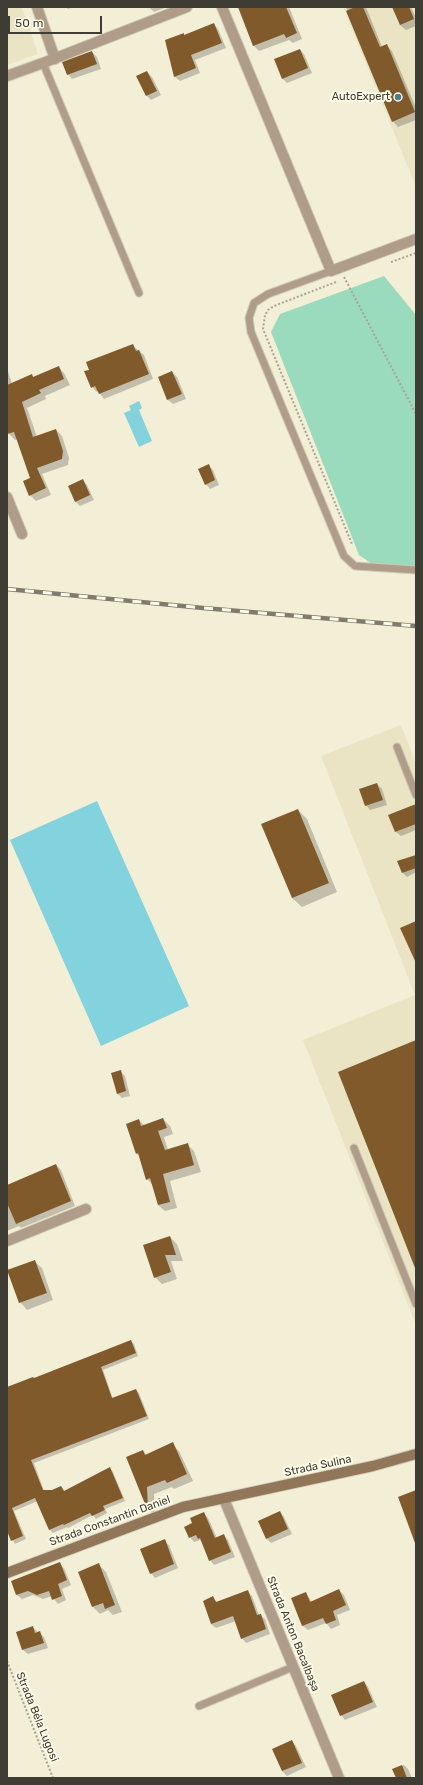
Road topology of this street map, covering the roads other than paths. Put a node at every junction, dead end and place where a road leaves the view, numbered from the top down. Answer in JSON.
{"nodes":[{"id":1,"x":37,"y":7,"type":"edge"},
{"id":2,"x":187,"y":7,"type":"edge"},
{"id":3,"x":222,"y":7,"type":"edge"},
{"id":4,"x":55,"y":58,"type":"junction"},
{"id":5,"x":43,"y":63,"type":"junction"},
{"id":6,"x":7,"y":76,"type":"edge"},
{"id":7,"x":416,"y":239,"type":"edge"},
{"id":8,"x":331,"y":271,"type":"junction"},
{"id":9,"x":139,"y":293,"type":"dead end"},
{"id":10,"x":7,"y":497,"type":"edge"},
{"id":11,"x":22,"y":534,"type":"dead end"},
{"id":12,"x":416,"y":570,"type":"edge"},
{"id":13,"x":397,"y":747,"type":"dead end"},
{"id":14,"x":416,"y":795,"type":"edge"},
{"id":15,"x":354,"y":1148,"type":"dead end"},
{"id":16,"x":86,"y":1209,"type":"dead end"},
{"id":17,"x":7,"y":1241,"type":"edge"},
{"id":18,"x":416,"y":1304,"type":"edge"},
{"id":19,"x":416,"y":1454,"type":"edge"},
{"id":20,"x":224,"y":1499,"type":"junction"},
{"id":21,"x":7,"y":1573,"type":"edge"},
{"id":22,"x":293,"y":1667,"type":"junction"},
{"id":23,"x":199,"y":1706,"type":"dead end"},
{"id":24,"x":339,"y":1778,"type":"edge"}],
"edges":[{"from":1,"to":4,"type":"street"},
{"from":2,"to":4,"type":"street"},
{"from":3,"to":8,"type":"street"},
{"from":4,"to":5,"type":"street"},
{"from":5,"to":6,"type":"street"},
{"from":5,"to":9,"type":"lane"},
{"from":7,"to":8,"type":"street"},
{"from":8,"to":12,"type":"lane"},
{"from":10,"to":11,"type":"street"},
{"from":13,"to":14,"type":"lane"},
{"from":15,"to":18,"type":"lane"},
{"from":16,"to":17,"type":"street"},
{"from":19,"to":20,"type":"street","name":"Strada Sulina"},
{"from":20,"to":21,"type":"street","name":"Strada Constantin Daniel"},
{"from":20,"to":22,"type":"street","name":"Strada Anton Bacalbașa"},
{"from":22,"to":23,"type":"lane"},
{"from":22,"to":24,"type":"street","name":"Strada Anton Bacalbașa"}]}
